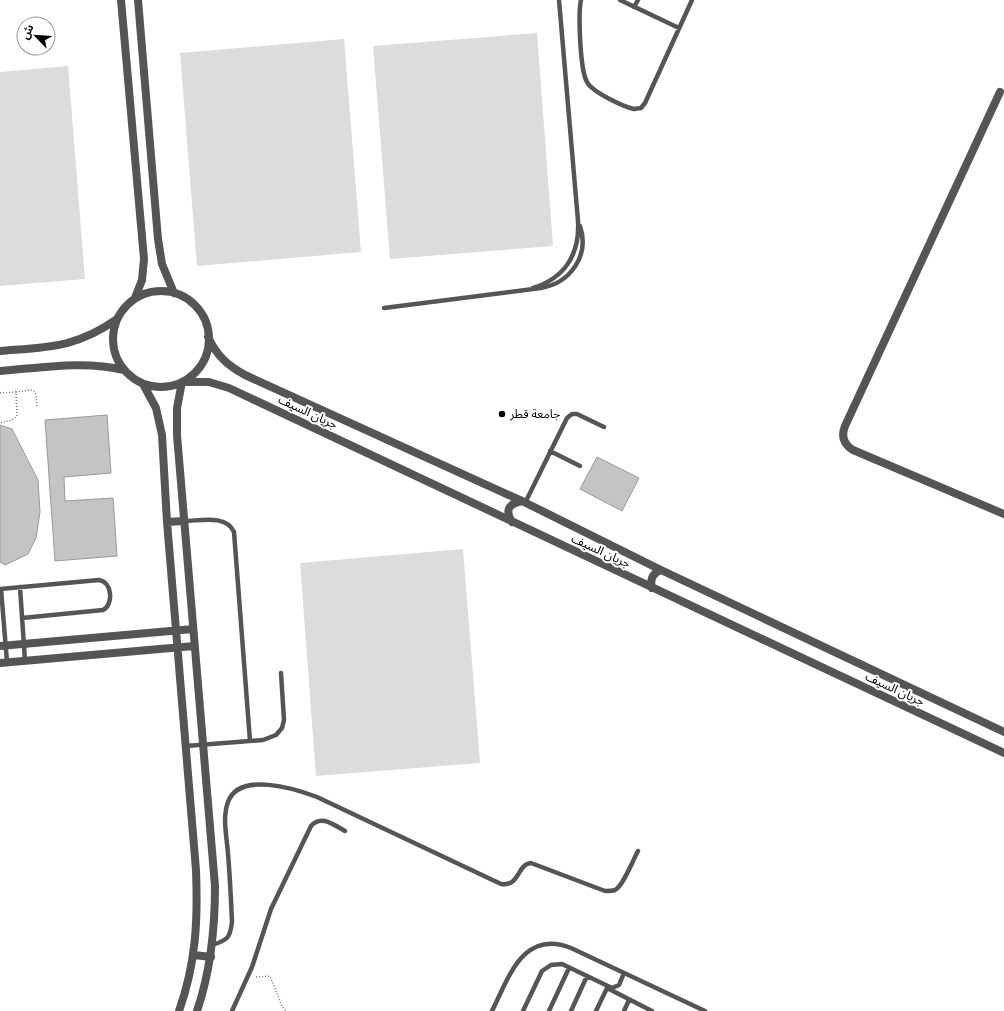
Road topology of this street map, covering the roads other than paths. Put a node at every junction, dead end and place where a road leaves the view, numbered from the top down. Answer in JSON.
{"nodes":[{"id":1,"x":121,"y":0,"type":"edge"},
{"id":2,"x":138,"y":0,"type":"edge"},
{"id":3,"x":560,"y":0,"type":"edge"},
{"id":4,"x":581,"y":0,"type":"edge"},
{"id":5,"x":620,"y":0,"type":"edge"},
{"id":6,"x":638,"y":0,"type":"edge"},
{"id":7,"x":692,"y":0,"type":"edge"},
{"id":8,"x":634,"y":7,"type":"junction"},
{"id":9,"x":679,"y":28,"type":"junction"},
{"id":10,"x":1000,"y":92,"type":"dead end"},
{"id":11,"x":578,"y":221,"type":"junction"},
{"id":12,"x":533,"y":288,"type":"junction"},
{"id":13,"x":174,"y":293,"type":"junction"},
{"id":14,"x":136,"y":298,"type":"junction"},
{"id":15,"x":384,"y":308,"type":"dead end"},
{"id":16,"x":118,"y":318,"type":"junction"},
{"id":17,"x":208,"y":337,"type":"junction"},
{"id":18,"x":0,"y":351,"type":"edge"},
{"id":19,"x":124,"y":370,"type":"junction"},
{"id":20,"x":0,"y":371,"type":"edge"},
{"id":21,"x":184,"y":382,"type":"junction"},
{"id":22,"x":143,"y":384,"type":"junction"},
{"id":23,"x":604,"y":427,"type":"dead end"},
{"id":24,"x":550,"y":452,"type":"junction"},
{"id":25,"x":580,"y":466,"type":"dead end"},
{"id":26,"x":523,"y":502,"type":"junction"},
{"id":27,"x":1004,"y":514,"type":"edge"},
{"id":28,"x":184,"y":521,"type":"junction"},
{"id":29,"x":167,"y":522,"type":"junction"},
{"id":30,"x":512,"y":522,"type":"junction"},
{"id":31,"x":661,"y":570,"type":"junction"},
{"id":32,"x":20,"y":588,"type":"junction"},
{"id":33,"x":652,"y":588,"type":"junction"},
{"id":34,"x":0,"y":589,"type":"edge"},
{"id":35,"x":2,"y":618,"type":"edge"},
{"id":36,"x":22,"y":618,"type":"junction"},
{"id":37,"x":193,"y":629,"type":"junction"},
{"id":38,"x":176,"y":631,"type":"junction"},
{"id":39,"x":24,"y":644,"type":"junction"},
{"id":40,"x":3,"y":646,"type":"edge"},
{"id":41,"x":194,"y":646,"type":"junction"},
{"id":42,"x":178,"y":648,"type":"junction"},
{"id":43,"x":25,"y":661,"type":"junction"},
{"id":44,"x":4,"y":663,"type":"edge"},
{"id":45,"x":281,"y":673,"type":"dead end"},
{"id":46,"x":1004,"y":732,"type":"edge"},
{"id":47,"x":250,"y":741,"type":"junction"},
{"id":48,"x":203,"y":745,"type":"junction"},
{"id":49,"x":186,"y":746,"type":"junction"},
{"id":50,"x":1004,"y":753,"type":"edge"},
{"id":51,"x":345,"y":831,"type":"dead end"},
{"id":52,"x":638,"y":851,"type":"dead end"},
{"id":53,"x":212,"y":945,"type":"junction"},
{"id":54,"x":194,"y":955,"type":"junction"},
{"id":55,"x":211,"y":957,"type":"junction"},
{"id":56,"x":569,"y":968,"type":"junction"},
{"id":57,"x":624,"y":973,"type":"junction"},
{"id":58,"x":587,"y":976,"type":"junction"},
{"id":59,"x":607,"y":987,"type":"junction"},
{"id":60,"x":629,"y":1000,"type":"junction"},
{"id":61,"x":643,"y":1009,"type":"edge"},
{"id":62,"x":178,"y":1011,"type":"edge"},
{"id":63,"x":197,"y":1011,"type":"edge"},
{"id":64,"x":232,"y":1011,"type":"edge"},
{"id":65,"x":492,"y":1011,"type":"edge"},
{"id":66,"x":523,"y":1011,"type":"edge"},
{"id":67,"x":549,"y":1011,"type":"edge"},
{"id":68,"x":571,"y":1011,"type":"edge"},
{"id":69,"x":596,"y":1011,"type":"edge"},
{"id":70,"x":624,"y":1011,"type":"edge"},
{"id":71,"x":652,"y":1011,"type":"edge"},
{"id":72,"x":705,"y":1011,"type":"edge"}],
"edges":[{"from":1,"to":14,"type":"street"},
{"from":2,"to":13,"type":"street"},
{"from":3,"to":11,"type":"lane"},
{"from":4,"to":9,"type":"lane"},
{"from":5,"to":8,"type":"lane"},
{"from":6,"to":8,"type":"lane"},
{"from":7,"to":9,"type":"lane"},
{"from":8,"to":9,"type":"lane"},
{"from":10,"to":27,"type":"street"},
{"from":11,"to":12,"type":"lane"},
{"from":11,"to":12,"type":"lane"},
{"from":12,"to":15,"type":"lane"},
{"from":13,"to":14,"type":"street"},
{"from":13,"to":17,"type":"street"},
{"from":14,"to":16,"type":"street"},
{"from":16,"to":18,"type":"street"},
{"from":16,"to":19,"type":"street"},
{"from":17,"to":21,"type":"street"},
{"from":17,"to":26,"type":"street","name":"جريان السيف"},
{"from":19,"to":20,"type":"street"},
{"from":19,"to":22,"type":"street"},
{"from":21,"to":22,"type":"street"},
{"from":21,"to":28,"type":"street"},
{"from":21,"to":30,"type":"street","name":"جريان السيف"},
{"from":22,"to":29,"type":"street"},
{"from":23,"to":24,"type":"lane"},
{"from":24,"to":25,"type":"lane"},
{"from":24,"to":26,"type":"lane"},
{"from":26,"to":30,"type":"street"},
{"from":26,"to":31,"type":"street","name":"جريان السيف"},
{"from":28,"to":29,"type":"street"},
{"from":28,"to":37,"type":"street"},
{"from":28,"to":47,"type":"lane"},
{"from":29,"to":38,"type":"street"},
{"from":30,"to":33,"type":"street","name":"جريان السيف"},
{"from":31,"to":33,"type":"street"},
{"from":31,"to":46,"type":"street","name":"جريان السيف"},
{"from":32,"to":34,"type":"lane"},
{"from":32,"to":36,"type":"lane"},
{"from":32,"to":36,"type":"lane"},
{"from":33,"to":50,"type":"street","name":"جريان السيف"},
{"from":34,"to":35,"type":"lane"},
{"from":35,"to":40,"type":"lane"},
{"from":36,"to":39,"type":"lane"},
{"from":37,"to":38,"type":"street"},
{"from":37,"to":41,"type":"street"},
{"from":38,"to":39,"type":"street"},
{"from":38,"to":42,"type":"street"},
{"from":39,"to":40,"type":"street"},
{"from":39,"to":43,"type":"lane"},
{"from":40,"to":44,"type":"lane"},
{"from":41,"to":42,"type":"street"},
{"from":41,"to":48,"type":"street"},
{"from":42,"to":43,"type":"street"},
{"from":42,"to":49,"type":"street"},
{"from":43,"to":44,"type":"street"},
{"from":45,"to":47,"type":"lane"},
{"from":47,"to":48,"type":"lane"},
{"from":48,"to":49,"type":"lane"},
{"from":48,"to":53,"type":"street"},
{"from":49,"to":54,"type":"street"},
{"from":51,"to":64,"type":"lane"},
{"from":52,"to":53,"type":"lane"},
{"from":53,"to":55,"type":"street"},
{"from":54,"to":55,"type":"street"},
{"from":54,"to":62,"type":"street"},
{"from":55,"to":63,"type":"street"},
{"from":56,"to":58,"type":"lane"},
{"from":56,"to":66,"type":"lane"},
{"from":56,"to":67,"type":"lane"},
{"from":57,"to":59,"type":"lane"},
{"from":57,"to":65,"type":"lane"},
{"from":57,"to":72,"type":"lane"},
{"from":58,"to":59,"type":"lane"},
{"from":58,"to":68,"type":"lane"},
{"from":59,"to":60,"type":"lane"},
{"from":59,"to":69,"type":"lane"},
{"from":60,"to":61,"type":"lane"},
{"from":60,"to":70,"type":"lane"},
{"from":61,"to":71,"type":"lane"}]}
